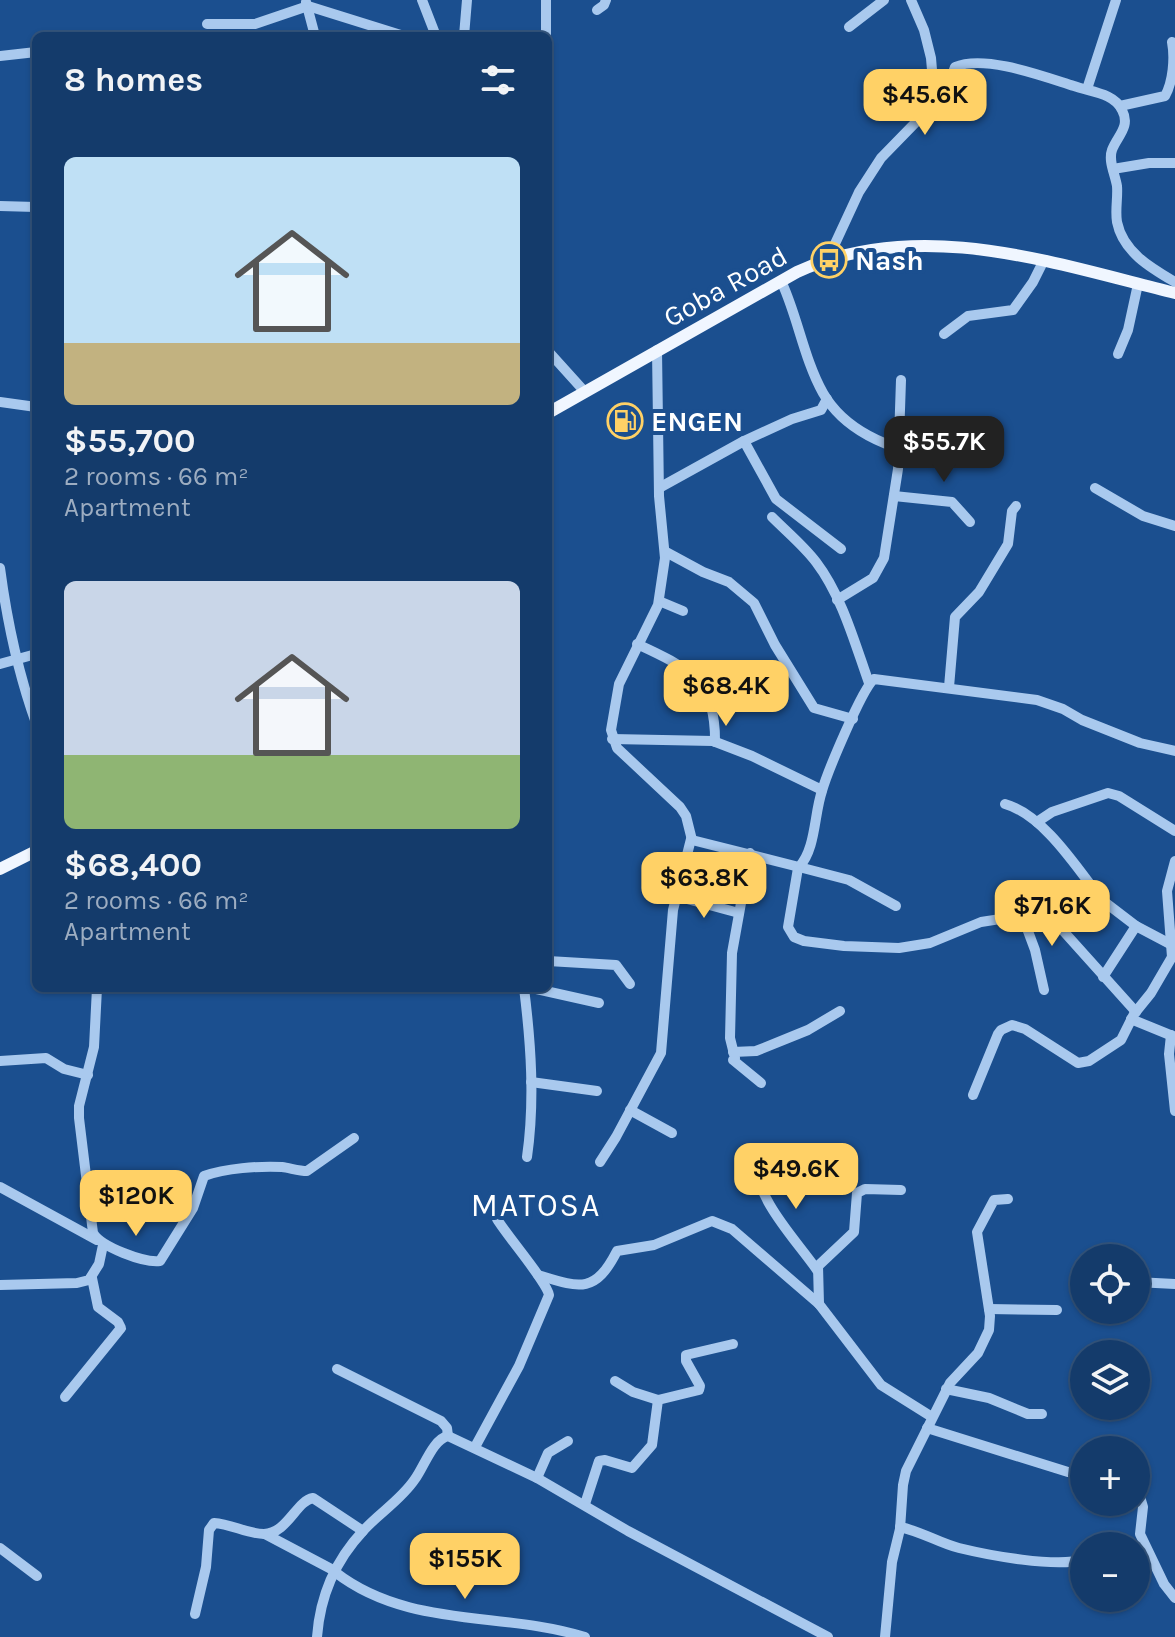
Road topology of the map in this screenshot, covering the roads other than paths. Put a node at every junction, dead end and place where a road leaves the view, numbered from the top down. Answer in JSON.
{"nodes":[{"id":1,"x":422,"y":0,"type":"edge"},
{"id":2,"x":467,"y":0,"type":"edge"},
{"id":3,"x":546,"y":0,"type":"edge"},
{"id":4,"x":606,"y":0,"type":"edge"},
{"id":5,"x":884,"y":0,"type":"edge"},
{"id":6,"x":911,"y":0,"type":"edge"},
{"id":7,"x":1116,"y":0,"type":"edge"},
{"id":8,"x":307,"y":3,"type":"edge"},
{"id":9,"x":597,"y":10,"type":"dead end"},
{"id":10,"x":207,"y":24,"type":"dead end"},
{"id":11,"x":849,"y":27,"type":"dead end"},
{"id":12,"x":314,"y":32,"type":"edge"},
{"id":13,"x":392,"y":32,"type":"edge"},
{"id":14,"x":431,"y":32,"type":"edge"},
{"id":15,"x":464,"y":32,"type":"edge"},
{"id":16,"x":546,"y":32,"type":"edge"},
{"id":17,"x":1172,"y":42,"type":"dead end"},
{"id":18,"x":32,"y":52,"type":"edge"},
{"id":19,"x":0,"y":56,"type":"edge"},
{"id":20,"x":1087,"y":89,"type":"junction"},
{"id":21,"x":932,"y":99,"type":"junction"},
{"id":22,"x":1120,"y":106,"type":"junction"},
{"id":23,"x":1175,"y":163,"type":"edge"},
{"id":24,"x":1113,"y":169,"type":"junction"},
{"id":25,"x":0,"y":206,"type":"edge"},
{"id":26,"x":32,"y":207,"type":"edge"},
{"id":27,"x":827,"y":261,"type":"junction"},
{"id":28,"x":1043,"y":262,"type":"junction"},
{"id":29,"x":1175,"y":282,"type":"edge"},
{"id":30,"x":782,"y":283,"type":"junction"},
{"id":31,"x":1138,"y":284,"type":"junction"},
{"id":32,"x":1175,"y":293,"type":"edge"},
{"id":33,"x":944,"y":334,"type":"dead end"},
{"id":34,"x":657,"y":350,"type":"junction"},
{"id":35,"x":1118,"y":354,"type":"dead end"},
{"id":36,"x":552,"y":355,"type":"edge"},
{"id":37,"x":901,"y":380,"type":"dead end"},
{"id":38,"x":585,"y":392,"type":"junction"},
{"id":39,"x":827,"y":399,"type":"junction"},
{"id":40,"x":0,"y":402,"type":"edge"},
{"id":41,"x":32,"y":406,"type":"edge"},
{"id":42,"x":552,"y":411,"type":"edge"},
{"id":43,"x":744,"y":441,"type":"junction"},
{"id":44,"x":899,"y":449,"type":"junction"},
{"id":45,"x":944,"y":459,"type":"dead end"},
{"id":46,"x":659,"y":488,"type":"junction"},
{"id":47,"x":1095,"y":488,"type":"dead end"},
{"id":48,"x":894,"y":496,"type":"junction"},
{"id":49,"x":1016,"y":506,"type":"dead end"},
{"id":50,"x":772,"y":517,"type":"dead end"},
{"id":51,"x":970,"y":522,"type":"dead end"},
{"id":52,"x":1175,"y":526,"type":"edge"},
{"id":53,"x":841,"y":549,"type":"dead end"},
{"id":54,"x":666,"y":552,"type":"junction"},
{"id":55,"x":0,"y":568,"type":"edge"},
{"id":56,"x":837,"y":600,"type":"junction"},
{"id":57,"x":659,"y":601,"type":"junction"},
{"id":58,"x":683,"y":611,"type":"dead end"},
{"id":59,"x":637,"y":644,"type":"junction"},
{"id":60,"x":32,"y":655,"type":"edge"},
{"id":61,"x":16,"y":659,"type":"junction"},
{"id":62,"x":0,"y":664,"type":"edge"},
{"id":63,"x":869,"y":683,"type":"junction"},
{"id":64,"x":949,"y":687,"type":"junction"},
{"id":65,"x":32,"y":713,"type":"edge"},
{"id":66,"x":853,"y":719,"type":"junction"},
{"id":67,"x":612,"y":739,"type":"junction"},
{"id":68,"x":715,"y":742,"type":"junction"},
{"id":69,"x":1175,"y":751,"type":"edge"},
{"id":70,"x":822,"y":790,"type":"junction"},
{"id":71,"x":1005,"y":804,"type":"dead end"},
{"id":72,"x":1037,"y":822,"type":"junction"},
{"id":73,"x":1175,"y":831,"type":"edge"},
{"id":74,"x":691,"y":839,"type":"junction"},
{"id":75,"x":32,"y":853,"type":"edge"},
{"id":76,"x":750,"y":853,"type":"junction"},
{"id":77,"x":1175,"y":861,"type":"edge"},
{"id":78,"x":798,"y":868,"type":"junction"},
{"id":79,"x":0,"y":869,"type":"edge"},
{"id":80,"x":676,"y":896,"type":"junction"},
{"id":81,"x":896,"y":906,"type":"dead end"},
{"id":82,"x":739,"y":913,"type":"junction"},
{"id":83,"x":1022,"y":915,"type":"junction"},
{"id":84,"x":1136,"y":926,"type":"junction"},
{"id":85,"x":1172,"y":945,"type":"junction"},
{"id":86,"x":552,"y":961,"type":"edge"},
{"id":87,"x":1103,"y":977,"type":"junction"},
{"id":88,"x":630,"y":984,"type":"dead end"},
{"id":89,"x":1044,"y":990,"type":"dead end"},
{"id":90,"x":97,"y":992,"type":"edge"},
{"id":91,"x":525,"y":992,"type":"edge"},
{"id":92,"x":550,"y":992,"type":"edge"},
{"id":93,"x":599,"y":1003,"type":"dead end"},
{"id":94,"x":840,"y":1011,"type":"dead end"},
{"id":95,"x":1134,"y":1015,"type":"junction"},
{"id":96,"x":1173,"y":1036,"type":"edge"},
{"id":97,"x":733,"y":1052,"type":"junction"},
{"id":98,"x":0,"y":1060,"type":"edge"},
{"id":99,"x":88,"y":1075,"type":"junction"},
{"id":100,"x":531,"y":1082,"type":"junction"},
{"id":101,"x":761,"y":1083,"type":"dead end"},
{"id":102,"x":597,"y":1091,"type":"dead end"},
{"id":103,"x":973,"y":1095,"type":"dead end"},
{"id":104,"x":630,"y":1110,"type":"junction"},
{"id":105,"x":1175,"y":1111,"type":"edge"},
{"id":106,"x":672,"y":1133,"type":"dead end"},
{"id":107,"x":354,"y":1138,"type":"dead end"},
{"id":108,"x":527,"y":1157,"type":"dead end"},
{"id":109,"x":754,"y":1159,"type":"dead end"},
{"id":110,"x":600,"y":1162,"type":"dead end"},
{"id":111,"x":0,"y":1187,"type":"edge"},
{"id":112,"x":901,"y":1190,"type":"dead end"},
{"id":113,"x":1008,"y":1199,"type":"dead end"},
{"id":114,"x":497,"y":1219,"type":"dead end"},
{"id":115,"x":100,"y":1242,"type":"junction"},
{"id":116,"x":817,"y":1270,"type":"junction"},
{"id":117,"x":538,"y":1275,"type":"junction"},
{"id":118,"x":92,"y":1278,"type":"junction"},
{"id":119,"x":1150,"y":1283,"type":"edge"},
{"id":120,"x":1175,"y":1284,"type":"edge"},
{"id":121,"x":0,"y":1285,"type":"edge"},
{"id":122,"x":819,"y":1304,"type":"junction"},
{"id":123,"x":989,"y":1309,"type":"junction"},
{"id":124,"x":1057,"y":1310,"type":"dead end"},
{"id":125,"x":733,"y":1344,"type":"dead end"},
{"id":126,"x":337,"y":1369,"type":"dead end"},
{"id":127,"x":615,"y":1381,"type":"dead end"},
{"id":128,"x":946,"y":1389,"type":"junction"},
{"id":129,"x":65,"y":1397,"type":"dead end"},
{"id":130,"x":658,"y":1400,"type":"junction"},
{"id":131,"x":1042,"y":1414,"type":"dead end"},
{"id":132,"x":932,"y":1417,"type":"junction"},
{"id":133,"x":927,"y":1428,"type":"junction"},
{"id":134,"x":448,"y":1436,"type":"junction"},
{"id":135,"x":568,"y":1441,"type":"dead end"},
{"id":136,"x":475,"y":1447,"type":"junction"},
{"id":137,"x":1068,"y":1472,"type":"dead end"},
{"id":138,"x":537,"y":1478,"type":"junction"},
{"id":139,"x":585,"y":1504,"type":"junction"},
{"id":140,"x":900,"y":1527,"type":"junction"},
{"id":141,"x":363,"y":1531,"type":"junction"},
{"id":142,"x":265,"y":1534,"type":"junction"},
{"id":143,"x":0,"y":1548,"type":"edge"},
{"id":144,"x":1150,"y":1557,"type":"edge"},
{"id":145,"x":1070,"y":1562,"type":"edge"},
{"id":146,"x":335,"y":1571,"type":"junction"},
{"id":147,"x":37,"y":1576,"type":"dead end"},
{"id":148,"x":1175,"y":1598,"type":"edge"},
{"id":149,"x":195,"y":1614,"type":"dead end"},
{"id":150,"x":889,"y":1636,"type":"edge"},
{"id":151,"x":317,"y":1637,"type":"edge"},
{"id":152,"x":585,"y":1637,"type":"edge"},
{"id":153,"x":828,"y":1637,"type":"edge"}],
"edges":[{"from":1,"to":14,"type":"street"},
{"from":2,"to":15,"type":"street"},
{"from":3,"to":16,"type":"street"},
{"from":4,"to":9,"type":"street"},
{"from":5,"to":11,"type":"street"},
{"from":6,"to":21,"type":"street"},
{"from":7,"to":20,"type":"street"},
{"from":8,"to":10,"type":"street"},
{"from":8,"to":12,"type":"street"},
{"from":8,"to":13,"type":"street"},
{"from":17,"to":22,"type":"street"},
{"from":18,"to":19,"type":"street"},
{"from":20,"to":21,"type":"street"},
{"from":20,"to":22,"type":"street"},
{"from":21,"to":27,"type":"street"},
{"from":22,"to":24,"type":"street"},
{"from":23,"to":24,"type":"street"},
{"from":24,"to":29,"type":"street"},
{"from":25,"to":26,"type":"street"},
{"from":27,"to":28,"type":"main road","name":"Goba Road"},
{"from":27,"to":30,"type":"main road","name":"Goba Road"},
{"from":28,"to":31,"type":"main road","name":"Goba Road"},
{"from":28,"to":33,"type":"street"},
{"from":30,"to":34,"type":"main road","name":"Goba Road"},
{"from":30,"to":39,"type":"street"},
{"from":31,"to":32,"type":"main road","name":"Goba Road"},
{"from":31,"to":35,"type":"street"},
{"from":34,"to":38,"type":"main road","name":"Goba Road"},
{"from":34,"to":46,"type":"street"},
{"from":36,"to":38,"type":"street"},
{"from":37,"to":44,"type":"street"},
{"from":38,"to":42,"type":"main road","name":"Goba Road"},
{"from":39,"to":43,"type":"street"},
{"from":39,"to":44,"type":"street"},
{"from":40,"to":41,"type":"street"},
{"from":43,"to":46,"type":"street"},
{"from":43,"to":53,"type":"street"},
{"from":44,"to":45,"type":"street"},
{"from":44,"to":48,"type":"street"},
{"from":46,"to":54,"type":"street"},
{"from":47,"to":52,"type":"street"},
{"from":48,"to":51,"type":"street"},
{"from":48,"to":56,"type":"street"},
{"from":49,"to":64,"type":"street"},
{"from":50,"to":56,"type":"street"},
{"from":54,"to":57,"type":"street"},
{"from":54,"to":66,"type":"street"},
{"from":55,"to":61,"type":"street"},
{"from":56,"to":63,"type":"street"},
{"from":57,"to":58,"type":"street"},
{"from":57,"to":59,"type":"street"},
{"from":59,"to":67,"type":"street"},
{"from":59,"to":68,"type":"street"},
{"from":60,"to":61,"type":"street"},
{"from":61,"to":62,"type":"street"},
{"from":61,"to":65,"type":"street"},
{"from":63,"to":64,"type":"street"},
{"from":63,"to":66,"type":"street"},
{"from":64,"to":69,"type":"street"},
{"from":66,"to":70,"type":"street"},
{"from":67,"to":68,"type":"street"},
{"from":67,"to":74,"type":"street"},
{"from":68,"to":70,"type":"street"},
{"from":70,"to":78,"type":"street"},
{"from":71,"to":72,"type":"street"},
{"from":72,"to":73,"type":"street"},
{"from":72,"to":84,"type":"street"},
{"from":74,"to":76,"type":"street"},
{"from":74,"to":80,"type":"street"},
{"from":75,"to":79,"type":"main road"},
{"from":76,"to":78,"type":"street"},
{"from":76,"to":82,"type":"street"},
{"from":77,"to":85,"type":"street"},
{"from":78,"to":81,"type":"street"},
{"from":78,"to":83,"type":"street"},
{"from":80,"to":82,"type":"street"},
{"from":80,"to":104,"type":"street"},
{"from":82,"to":97,"type":"street"},
{"from":83,"to":87,"type":"street"},
{"from":83,"to":89,"type":"street"},
{"from":84,"to":85,"type":"street"},
{"from":84,"to":87,"type":"street"},
{"from":85,"to":95,"type":"street"},
{"from":86,"to":88,"type":"street"},
{"from":87,"to":95,"type":"street"},
{"from":90,"to":99,"type":"street"},
{"from":91,"to":100,"type":"street"},
{"from":92,"to":93,"type":"street"},
{"from":94,"to":97,"type":"street"},
{"from":95,"to":96,"type":"street"},
{"from":95,"to":103,"type":"street"},
{"from":96,"to":105,"type":"street"},
{"from":97,"to":101,"type":"street"},
{"from":98,"to":99,"type":"street"},
{"from":99,"to":115,"type":"street"},
{"from":100,"to":102,"type":"street"},
{"from":100,"to":108,"type":"street"},
{"from":104,"to":106,"type":"street"},
{"from":104,"to":110,"type":"street"},
{"from":107,"to":115,"type":"street"},
{"from":109,"to":116,"type":"street"},
{"from":111,"to":115,"type":"street"},
{"from":112,"to":116,"type":"street"},
{"from":113,"to":123,"type":"street"},
{"from":114,"to":117,"type":"street"},
{"from":115,"to":118,"type":"street"},
{"from":116,"to":122,"type":"street"},
{"from":117,"to":122,"type":"street"},
{"from":117,"to":136,"type":"street"},
{"from":118,"to":121,"type":"street"},
{"from":118,"to":129,"type":"street"},
{"from":119,"to":120,"type":"street"},
{"from":122,"to":132,"type":"street"},
{"from":123,"to":124,"type":"street"},
{"from":123,"to":128,"type":"street"},
{"from":125,"to":130,"type":"street"},
{"from":126,"to":134,"type":"street"},
{"from":127,"to":130,"type":"street"},
{"from":128,"to":131,"type":"street"},
{"from":128,"to":132,"type":"street"},
{"from":130,"to":139,"type":"street"},
{"from":132,"to":133,"type":"street"},
{"from":133,"to":137,"type":"street"},
{"from":133,"to":140,"type":"street"},
{"from":134,"to":136,"type":"street"},
{"from":134,"to":141,"type":"street"},
{"from":135,"to":138,"type":"street"},
{"from":136,"to":138,"type":"street"},
{"from":138,"to":139,"type":"street"},
{"from":139,"to":153,"type":"street"},
{"from":140,"to":145,"type":"street"},
{"from":140,"to":150,"type":"street"},
{"from":141,"to":142,"type":"street"},
{"from":141,"to":146,"type":"street"},
{"from":142,"to":146,"type":"street"},
{"from":142,"to":149,"type":"street"},
{"from":143,"to":147,"type":"street"},
{"from":144,"to":148,"type":"street"},
{"from":146,"to":151,"type":"street"},
{"from":146,"to":152,"type":"street"}]}
